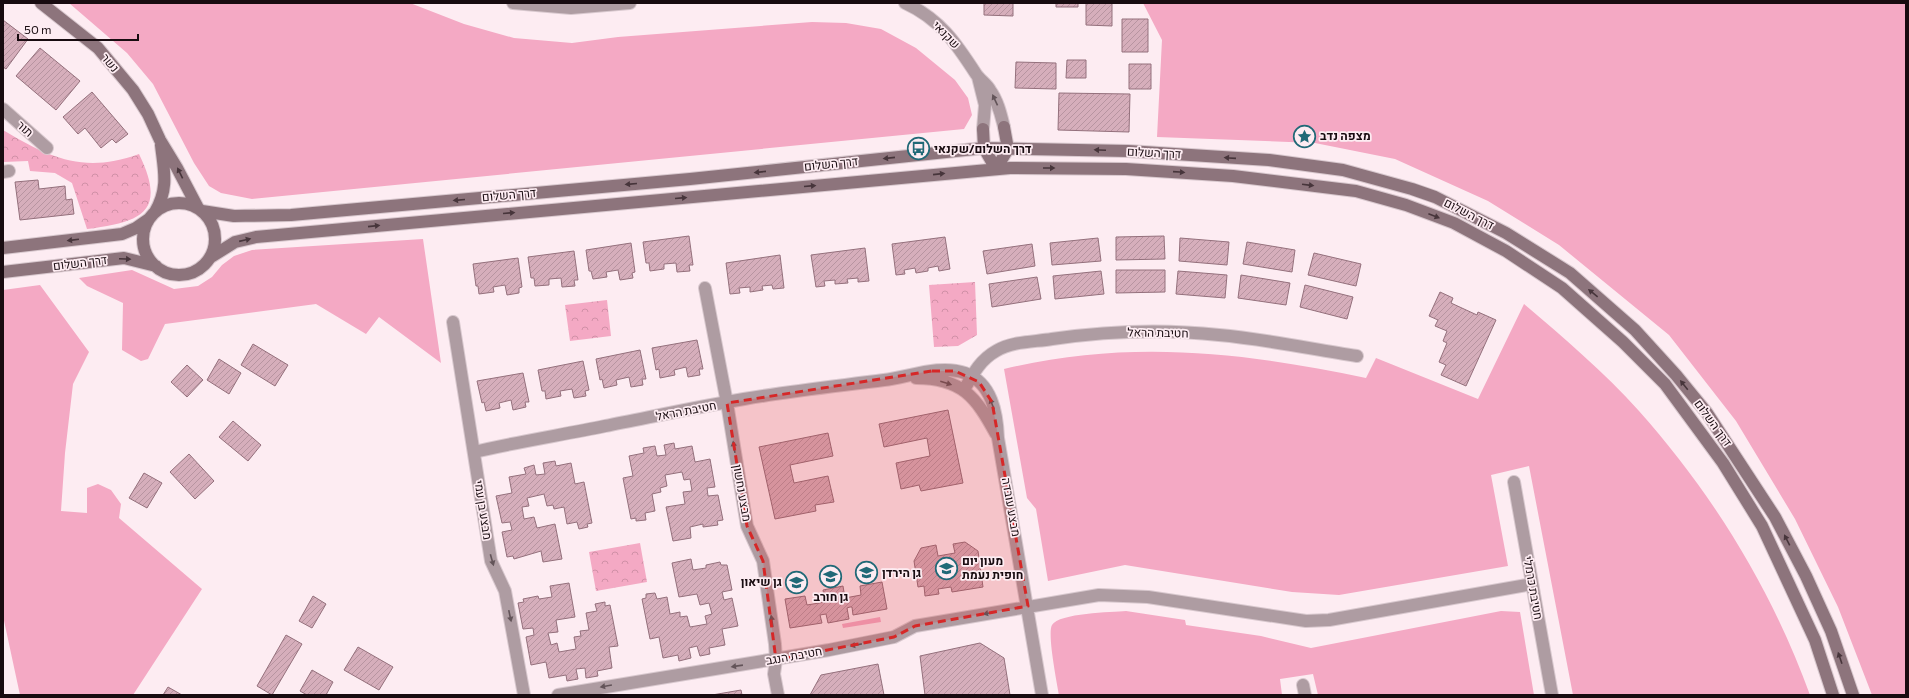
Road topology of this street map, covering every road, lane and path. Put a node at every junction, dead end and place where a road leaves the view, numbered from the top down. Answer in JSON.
{"nodes":[{"id":1,"x":41,"y":3,"type":"edge"},
{"id":2,"x":513,"y":3,"type":"edge"},
{"id":3,"x":630,"y":3,"type":"edge"},
{"id":4,"x":905,"y":3,"type":"edge"},
{"id":5,"x":978,"y":76,"type":"junction"},
{"id":6,"x":3,"y":109,"type":"edge"},
{"id":7,"x":160,"y":140,"type":"junction"},
{"id":8,"x":47,"y":148,"type":"dead end"},
{"id":9,"x":984,"y":148,"type":"junction"},
{"id":10,"x":1008,"y":149,"type":"junction"},
{"id":11,"x":996,"y":169,"type":"junction"},
{"id":12,"x":200,"y":209,"type":"junction"},
{"id":13,"x":153,"y":215,"type":"junction"},
{"id":14,"x":3,"y":248,"type":"edge"},
{"id":15,"x":211,"y":257,"type":"junction"},
{"id":16,"x":156,"y":266,"type":"junction"},
{"id":17,"x":3,"y":272,"type":"edge"},
{"id":18,"x":705,"y":288,"type":"dead end"},
{"id":19,"x":453,"y":322,"type":"dead end"},
{"id":20,"x":1357,"y":356,"type":"dead end"},
{"id":21,"x":972,"y":376,"type":"junction"},
{"id":22,"x":898,"y":378,"type":"junction"},
{"id":23,"x":964,"y":390,"type":"junction"},
{"id":24,"x":727,"y":403,"type":"junction"},
{"id":25,"x":998,"y":438,"type":"junction"},
{"id":26,"x":474,"y":452,"type":"junction"},
{"id":27,"x":1514,"y":482,"type":"dead end"},
{"id":28,"x":1532,"y":584,"type":"junction"},
{"id":29,"x":1028,"y":606,"type":"junction"},
{"id":30,"x":776,"y":660,"type":"junction"},
{"id":31,"x":524,"y":695,"type":"edge"},
{"id":32,"x":558,"y":695,"type":"edge"},
{"id":33,"x":778,"y":695,"type":"edge"},
{"id":34,"x":1042,"y":695,"type":"edge"},
{"id":35,"x":1552,"y":695,"type":"edge"},
{"id":36,"x":1833,"y":695,"type":"edge"},
{"id":37,"x":1853,"y":695,"type":"edge"}],
"edges":[{"from":1,"to":7,"type":"street","name":"נשר"},
{"from":2,"to":3,"type":"street"},
{"from":4,"to":5,"type":"street","name":"שקנאי"},
{"from":5,"to":9,"type":"street","name":"שקנאי"},
{"from":10,"to":5,"type":"street","name":"שקנאי","one_way":true},
{"from":6,"to":8,"type":"street","name":"תור"},
{"from":12,"to":7,"type":"street","name":"נשר","one_way":true},
{"from":7,"to":13,"type":"street","name":"נשר"},
{"from":9,"to":10,"type":"street","name":"דרך השלום"},
{"from":9,"to":11,"type":"street"},
{"from":9,"to":12,"type":"street","name":"דרך השלום","one_way":true},
{"from":10,"to":11,"type":"street"},
{"from":37,"to":10,"type":"street","name":"דרך השלום","one_way":true},
{"from":15,"to":11,"type":"street","name":"דרך השלום","one_way":true},
{"from":11,"to":36,"type":"street","name":"דרך השלום","one_way":true},
{"from":12,"to":13,"type":"street"},
{"from":12,"to":15,"type":"street"},
{"from":13,"to":14,"type":"street","name":"דרך השלום","one_way":true},
{"from":13,"to":16,"type":"street"},
{"from":15,"to":16,"type":"street"},
{"from":17,"to":16,"type":"street","name":"דרך השלום","one_way":true},
{"from":18,"to":24,"type":"street","name":"מבצע נחשון"},
{"from":19,"to":26,"type":"street","name":"מבצע בן עמי"},
{"from":20,"to":21,"type":"street","name":"חטיבת הראל"},
{"from":21,"to":22,"type":"street","name":"חטיבת הראל"},
{"from":21,"to":23,"type":"street","name":"חטיבת הראל"},
{"from":25,"to":21,"type":"street","name":"מבצע עובדה","one_way":true},
{"from":22,"to":23,"type":"street","name":"חטיבת הראל","one_way":true},
{"from":22,"to":24,"type":"street","name":"חטיבת הראל"},
{"from":23,"to":25,"type":"street","name":"מבצע עובדה"},
{"from":24,"to":26,"type":"street","name":"חטיבת הראל"},
{"from":30,"to":24,"type":"street","name":"מבצע נחשון","one_way":true},
{"from":25,"to":29,"type":"street","name":"מבצע עובדה"},
{"from":26,"to":31,"type":"street","name":"מבצע בן עמי","one_way":true},
{"from":27,"to":28,"type":"street","name":"חטיבת כרמלי"},
{"from":28,"to":29,"type":"street","name":"חטיבת הנגב"},
{"from":28,"to":35,"type":"street","name":"חטיבת כרמלי"},
{"from":29,"to":30,"type":"street","name":"חטיבת הנגב","one_way":true},
{"from":29,"to":34,"type":"street","name":"מבצע עובדה"},
{"from":30,"to":32,"type":"street","name":"חטיבת הנגב","one_way":true},
{"from":30,"to":33,"type":"street","name":"מבצע נחשון"}]}
